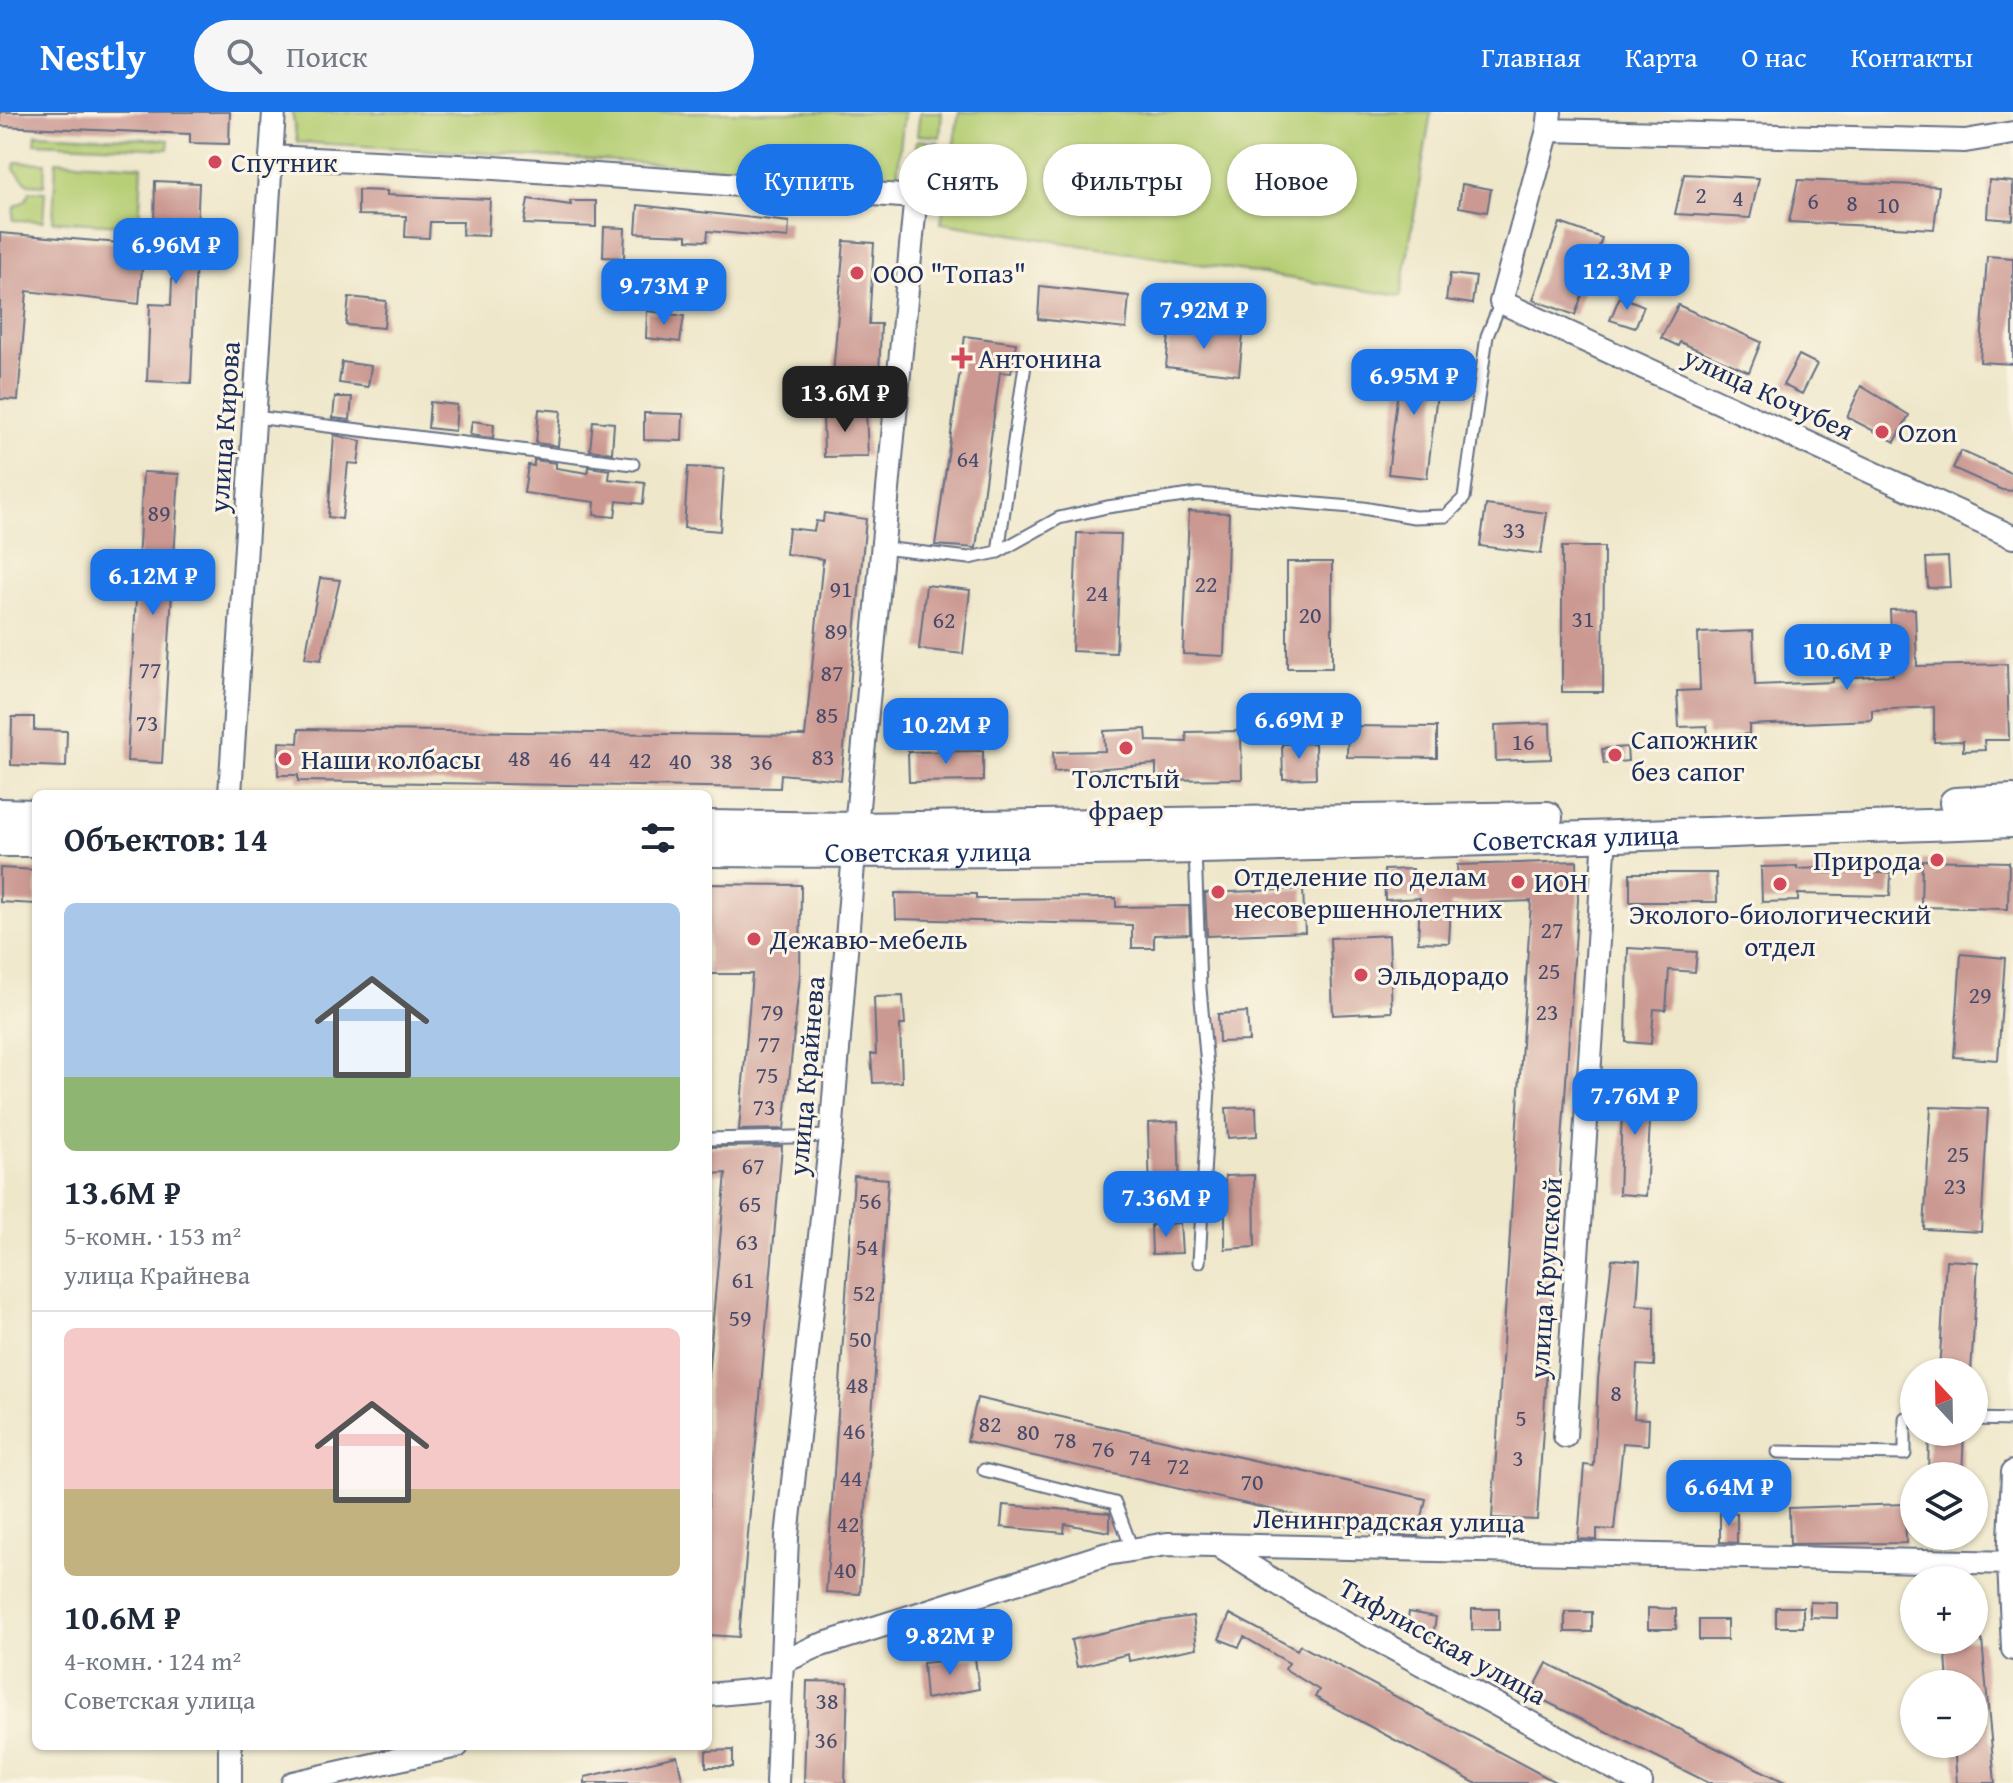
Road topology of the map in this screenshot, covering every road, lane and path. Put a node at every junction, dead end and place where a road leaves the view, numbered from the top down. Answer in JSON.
{"nodes":[{"id":1,"x":274,"y":112,"type":"edge"},
{"id":2,"x":1549,"y":121,"type":"edge"},
{"id":3,"x":2013,"y":133,"type":"edge"},
{"id":4,"x":271,"y":157,"type":"junction"},
{"id":5,"x":1501,"y":302,"type":"junction"},
{"id":6,"x":1025,"y":365,"type":"dead end"},
{"id":7,"x":255,"y":417,"type":"junction"},
{"id":8,"x":633,"y":464,"type":"dead end"},
{"id":9,"x":2013,"y":537,"type":"edge"},
{"id":10,"x":882,"y":548,"type":"junction"},
{"id":11,"x":998,"y":552,"type":"junction"},
{"id":12,"x":230,"y":790,"type":"edge"},
{"id":13,"x":2013,"y":800,"type":"edge"},
{"id":14,"x":0,"y":814,"type":"edge"},
{"id":15,"x":32,"y":815,"type":"edge"},
{"id":16,"x":2013,"y":822,"type":"edge"},
{"id":17,"x":712,"y":826,"type":"edge"},
{"id":18,"x":1605,"y":836,"type":"junction"},
{"id":19,"x":0,"y":841,"type":"edge"},
{"id":20,"x":32,"y":841,"type":"edge"},
{"id":21,"x":855,"y":841,"type":"junction"},
{"id":22,"x":1195,"y":849,"type":"junction"},
{"id":23,"x":712,"y":851,"type":"edge"},
{"id":24,"x":831,"y":1136,"type":"junction"},
{"id":25,"x":712,"y":1139,"type":"edge"},
{"id":26,"x":1199,"y":1262,"type":"dead end"},
{"id":27,"x":1988,"y":1419,"type":"edge"},
{"id":28,"x":2013,"y":1420,"type":"edge"},
{"id":29,"x":1565,"y":1436,"type":"dead end"},
{"id":30,"x":1905,"y":1446,"type":"edge"},
{"id":31,"x":1778,"y":1452,"type":"dead end"},
{"id":32,"x":984,"y":1470,"type":"dead end"},
{"id":33,"x":2013,"y":1472,"type":"edge"},
{"id":34,"x":1219,"y":1547,"type":"junction"},
{"id":35,"x":1132,"y":1549,"type":"junction"},
{"id":36,"x":2011,"y":1563,"type":"edge"},
{"id":37,"x":2013,"y":1649,"type":"edge"},
{"id":38,"x":783,"y":1662,"type":"junction"},
{"id":39,"x":773,"y":1688,"type":"junction"},
{"id":40,"x":712,"y":1695,"type":"edge"},
{"id":41,"x":230,"y":1750,"type":"edge"},
{"id":42,"x":439,"y":1750,"type":"edge"},
{"id":43,"x":230,"y":1783,"type":"edge"},
{"id":44,"x":293,"y":1783,"type":"edge"},
{"id":45,"x":777,"y":1783,"type":"edge"},
{"id":46,"x":1641,"y":1783,"type":"edge"}],
"edges":[{"from":1,"to":4,"type":"street","name":"улица Кирова"},
{"from":2,"to":3,"type":"street"},
{"from":2,"to":5,"type":"street"},
{"from":4,"to":7,"type":"street","name":"улица Кирова"},
{"from":4,"to":10,"type":"street","name":"улица Крайнева"},
{"from":5,"to":9,"type":"street","name":"улица Кочубея"},
{"from":5,"to":11,"type":"lane"},
{"from":6,"to":11,"type":"lane"},
{"from":7,"to":8,"type":"lane"},
{"from":7,"to":12,"type":"street","name":"улица Кирова"},
{"from":10,"to":11,"type":"lane"},
{"from":10,"to":21,"type":"street","name":"улица Крайнева"},
{"from":13,"to":21,"type":"street","name":"Советская улица"},
{"from":14,"to":15,"type":"street"},
{"from":16,"to":18,"type":"street","name":"Советская улица"},
{"from":17,"to":21,"type":"street","name":"Советская улица"},
{"from":18,"to":22,"type":"street","name":"Советская улица"},
{"from":18,"to":29,"type":"street","name":"улица Крупской"},
{"from":19,"to":20,"type":"street"},
{"from":21,"to":22,"type":"street","name":"Советская улица"},
{"from":21,"to":23,"type":"street","name":"Советская улица"},
{"from":21,"to":24,"type":"street","name":"улица Крайнева"},
{"from":22,"to":26,"type":"lane"},
{"from":24,"to":25,"type":"lane"},
{"from":24,"to":38,"type":"street","name":"улица Крайнева"},
{"from":27,"to":28,"type":"lane"},
{"from":30,"to":31,"type":"lane"},
{"from":32,"to":35,"type":"lane"},
{"from":33,"to":36,"type":"street"},
{"from":34,"to":35,"type":"street","name":"Ленинградская улица"},
{"from":34,"to":36,"type":"street","name":"Ленинградская улица"},
{"from":34,"to":46,"type":"street","name":"Тифлисская улица"},
{"from":35,"to":38,"type":"street","name":"Ленинградская улица"},
{"from":36,"to":37,"type":"street"},
{"from":38,"to":39,"type":"street","name":"улица Крайнева"},
{"from":39,"to":40,"type":"street"},
{"from":39,"to":45,"type":"street","name":"улица Крайнева"},
{"from":41,"to":43,"type":"street"},
{"from":42,"to":44,"type":"street"}]}
